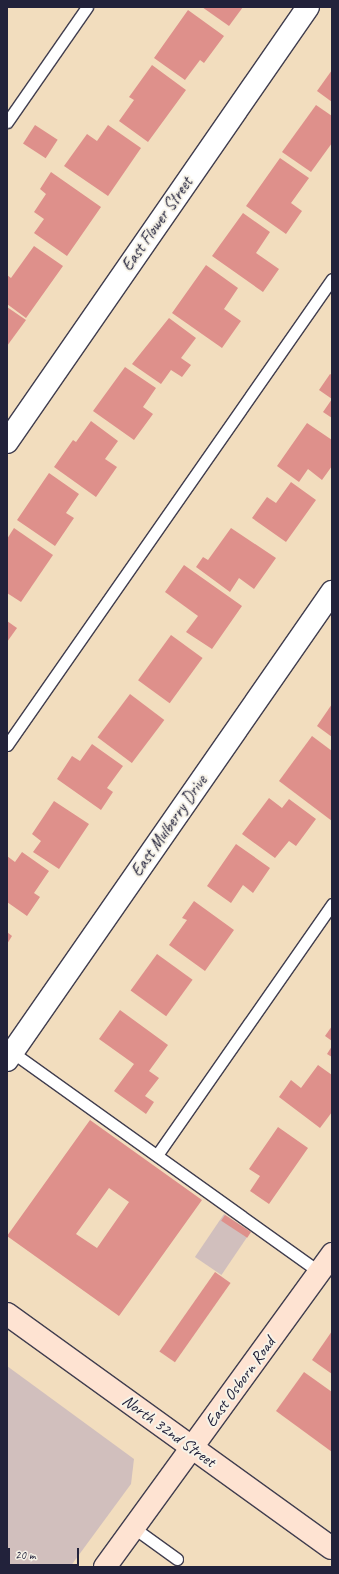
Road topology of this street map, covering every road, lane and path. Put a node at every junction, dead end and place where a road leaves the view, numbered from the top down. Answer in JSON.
{"nodes":[{"id":1,"x":87,"y":7,"type":"edge"},
{"id":2,"x":308,"y":7,"type":"edge"},
{"id":3,"x":7,"y":122,"type":"edge"},
{"id":4,"x":332,"y":279,"type":"edge"},
{"id":5,"x":7,"y":442,"type":"edge"},
{"id":6,"x":332,"y":592,"type":"edge"},
{"id":7,"x":7,"y":745,"type":"edge"},
{"id":8,"x":332,"y":904,"type":"edge"},
{"id":9,"x":10,"y":1056,"type":"edge"},
{"id":10,"x":157,"y":1155,"type":"junction"},
{"id":11,"x":332,"y":1254,"type":"edge"},
{"id":12,"x":319,"y":1272,"type":"junction"},
{"id":13,"x":7,"y":1314,"type":"edge"},
{"id":14,"x":193,"y":1448,"type":"junction"},
{"id":15,"x":134,"y":1528,"type":"junction"},
{"id":16,"x":332,"y":1548,"type":"edge"},
{"id":17,"x":177,"y":1559,"type":"dead end"},
{"id":18,"x":105,"y":1567,"type":"edge"}],
"edges":[{"from":1,"to":3,"type":"lane"},
{"from":2,"to":5,"type":"street","name":"East Flower Street"},
{"from":4,"to":7,"type":"lane"},
{"from":6,"to":9,"type":"street","name":"East Mulberry Drive"},
{"from":8,"to":10,"type":"lane"},
{"from":9,"to":10,"type":"lane"},
{"from":10,"to":12,"type":"lane"},
{"from":11,"to":12,"type":"main road","name":"East Osborn Road"},
{"from":12,"to":14,"type":"main road","name":"East Osborn Road"},
{"from":13,"to":14,"type":"main road","name":"North 32nd Street"},
{"from":14,"to":15,"type":"main road","name":"East Osborn Road"},
{"from":14,"to":16,"type":"main road","name":"North 32nd Street"},
{"from":15,"to":17,"type":"lane"},
{"from":15,"to":18,"type":"main road","name":"East Osborn Road"}]}
